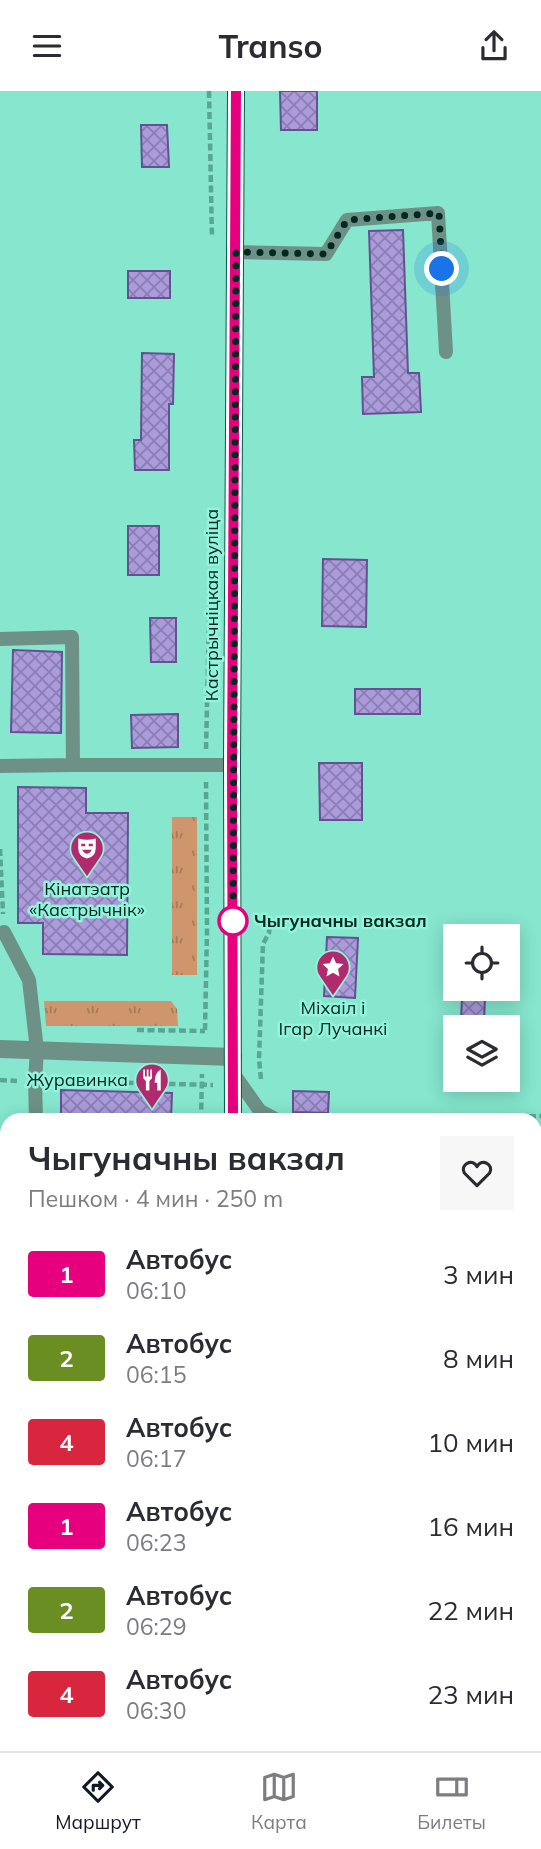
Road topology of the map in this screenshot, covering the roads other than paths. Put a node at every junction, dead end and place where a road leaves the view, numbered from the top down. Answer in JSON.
{"nodes":[{"id":1,"x":236,"y":91,"type":"edge"},
{"id":2,"x":236,"y":252,"type":"junction"},
{"id":3,"x":446,"y":352,"type":"dead end"},
{"id":4,"x":0,"y":639,"type":"edge"},
{"id":5,"x":73,"y":765,"type":"junction"},
{"id":6,"x":232,"y":765,"type":"junction"},
{"id":7,"x":0,"y":766,"type":"edge"},
{"id":8,"x":4,"y":932,"type":"road end"},
{"id":9,"x":0,"y":1049,"type":"edge"},
{"id":10,"x":37,"y":1050,"type":"junction"},
{"id":11,"x":235,"y":1075,"type":"junction"},
{"id":12,"x":36,"y":1113,"type":"edge"},
{"id":13,"x":233,"y":1113,"type":"edge"},
{"id":14,"x":274,"y":1113,"type":"edge"}],
"edges":[{"from":1,"to":2,"type":"main road","name":"Кастрычніцкая вуліца"},
{"from":2,"to":3,"type":"lane"},
{"from":2,"to":6,"type":"main road","name":"Кастрычніцкая вуліца"},
{"from":4,"to":5,"type":"lane"},
{"from":5,"to":6,"type":"lane"},
{"from":5,"to":7,"type":"lane"},
{"from":6,"to":11,"type":"main road","name":"Кастрычніцкая вуліца"},
{"from":8,"to":10,"type":"lane"},
{"from":9,"to":10,"type":"street"},
{"from":10,"to":11,"type":"street"},
{"from":10,"to":12,"type":"lane"},
{"from":11,"to":13,"type":"main road","name":"Кастрычніцкая вуліца"},
{"from":11,"to":14,"type":"lane"}]}
